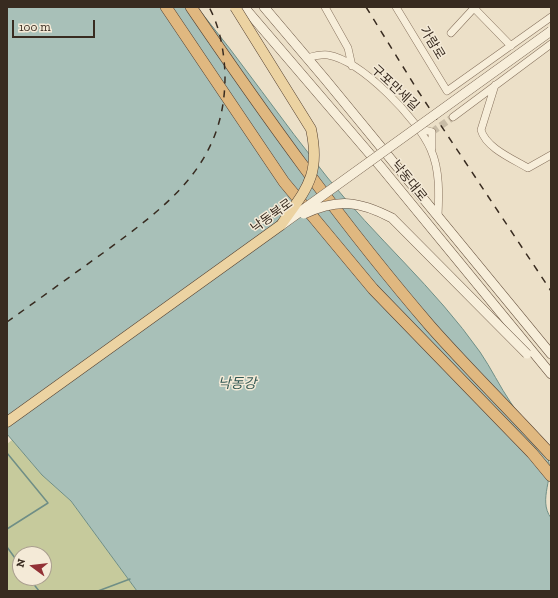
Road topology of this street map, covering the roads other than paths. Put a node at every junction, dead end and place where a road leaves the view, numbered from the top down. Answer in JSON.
{"nodes":[{"id":1,"x":166,"y":7,"type":"edge"},
{"id":2,"x":191,"y":7,"type":"edge"},
{"id":3,"x":235,"y":7,"type":"edge"},
{"id":4,"x":244,"y":7,"type":"edge"},
{"id":5,"x":264,"y":7,"type":"edge"},
{"id":6,"x":325,"y":7,"type":"edge"},
{"id":7,"x":396,"y":7,"type":"edge"},
{"id":8,"x":475,"y":8,"type":"edge"},
{"id":9,"x":551,"y":17,"type":"edge"},
{"id":10,"x":551,"y":31,"type":"edge"},
{"id":11,"x":451,"y":33,"type":"dead end"},
{"id":12,"x":551,"y":44,"type":"edge"},
{"id":13,"x":510,"y":46,"type":"junction"},
{"id":14,"x":307,"y":58,"type":"junction"},
{"id":15,"x":352,"y":66,"type":"junction"},
{"id":16,"x":495,"y":85,"type":"junction"},
{"id":17,"x":453,"y":117,"type":"tunnel mouth"},
{"id":18,"x":549,"y":157,"type":"edge"},
{"id":19,"x":551,"y":165,"type":"edge"},
{"id":20,"x":438,"y":216,"type":"junction"},
{"id":21,"x":281,"y":225,"type":"junction"},
{"id":22,"x":551,"y":354,"type":"edge"},
{"id":23,"x":551,"y":374,"type":"edge"},
{"id":24,"x":551,"y":378,"type":"edge"},
{"id":25,"x":7,"y":422,"type":"edge"},
{"id":26,"x":551,"y":456,"type":"edge"},
{"id":27,"x":551,"y":476,"type":"edge"}],
"edges":[{"from":1,"to":27,"type":"highway","bridge":true},
{"from":2,"to":26,"type":"highway","bridge":true},
{"from":3,"to":21,"type":"main road","bridge":true},
{"from":4,"to":23,"type":"main road","name":"낙동대로"},
{"from":5,"to":14,"type":"main road","name":"낙동대로"},
{"from":6,"to":15,"type":"street","name":"구포만세길"},
{"from":7,"to":13,"type":"street","name":"가람로"},
{"from":8,"to":11,"type":"street"},
{"from":8,"to":13,"type":"street"},
{"from":9,"to":13,"type":"street"},
{"from":10,"to":21,"type":"main road","name":"낙동북로","bridge":true},
{"from":12,"to":16,"type":"street"},
{"from":14,"to":15,"type":"street"},
{"from":14,"to":20,"type":"main road","name":"낙동대로"},
{"from":15,"to":20,"type":"street","name":"구포만세길"},
{"from":16,"to":17,"type":"street"},
{"from":16,"to":18,"type":"street"},
{"from":18,"to":19,"type":"street"},
{"from":20,"to":22,"type":"main road","name":"낙동대로"},
{"from":21,"to":24,"type":"main road","bridge":true},
{"from":21,"to":25,"type":"main road","name":"낙동북로"}]}
